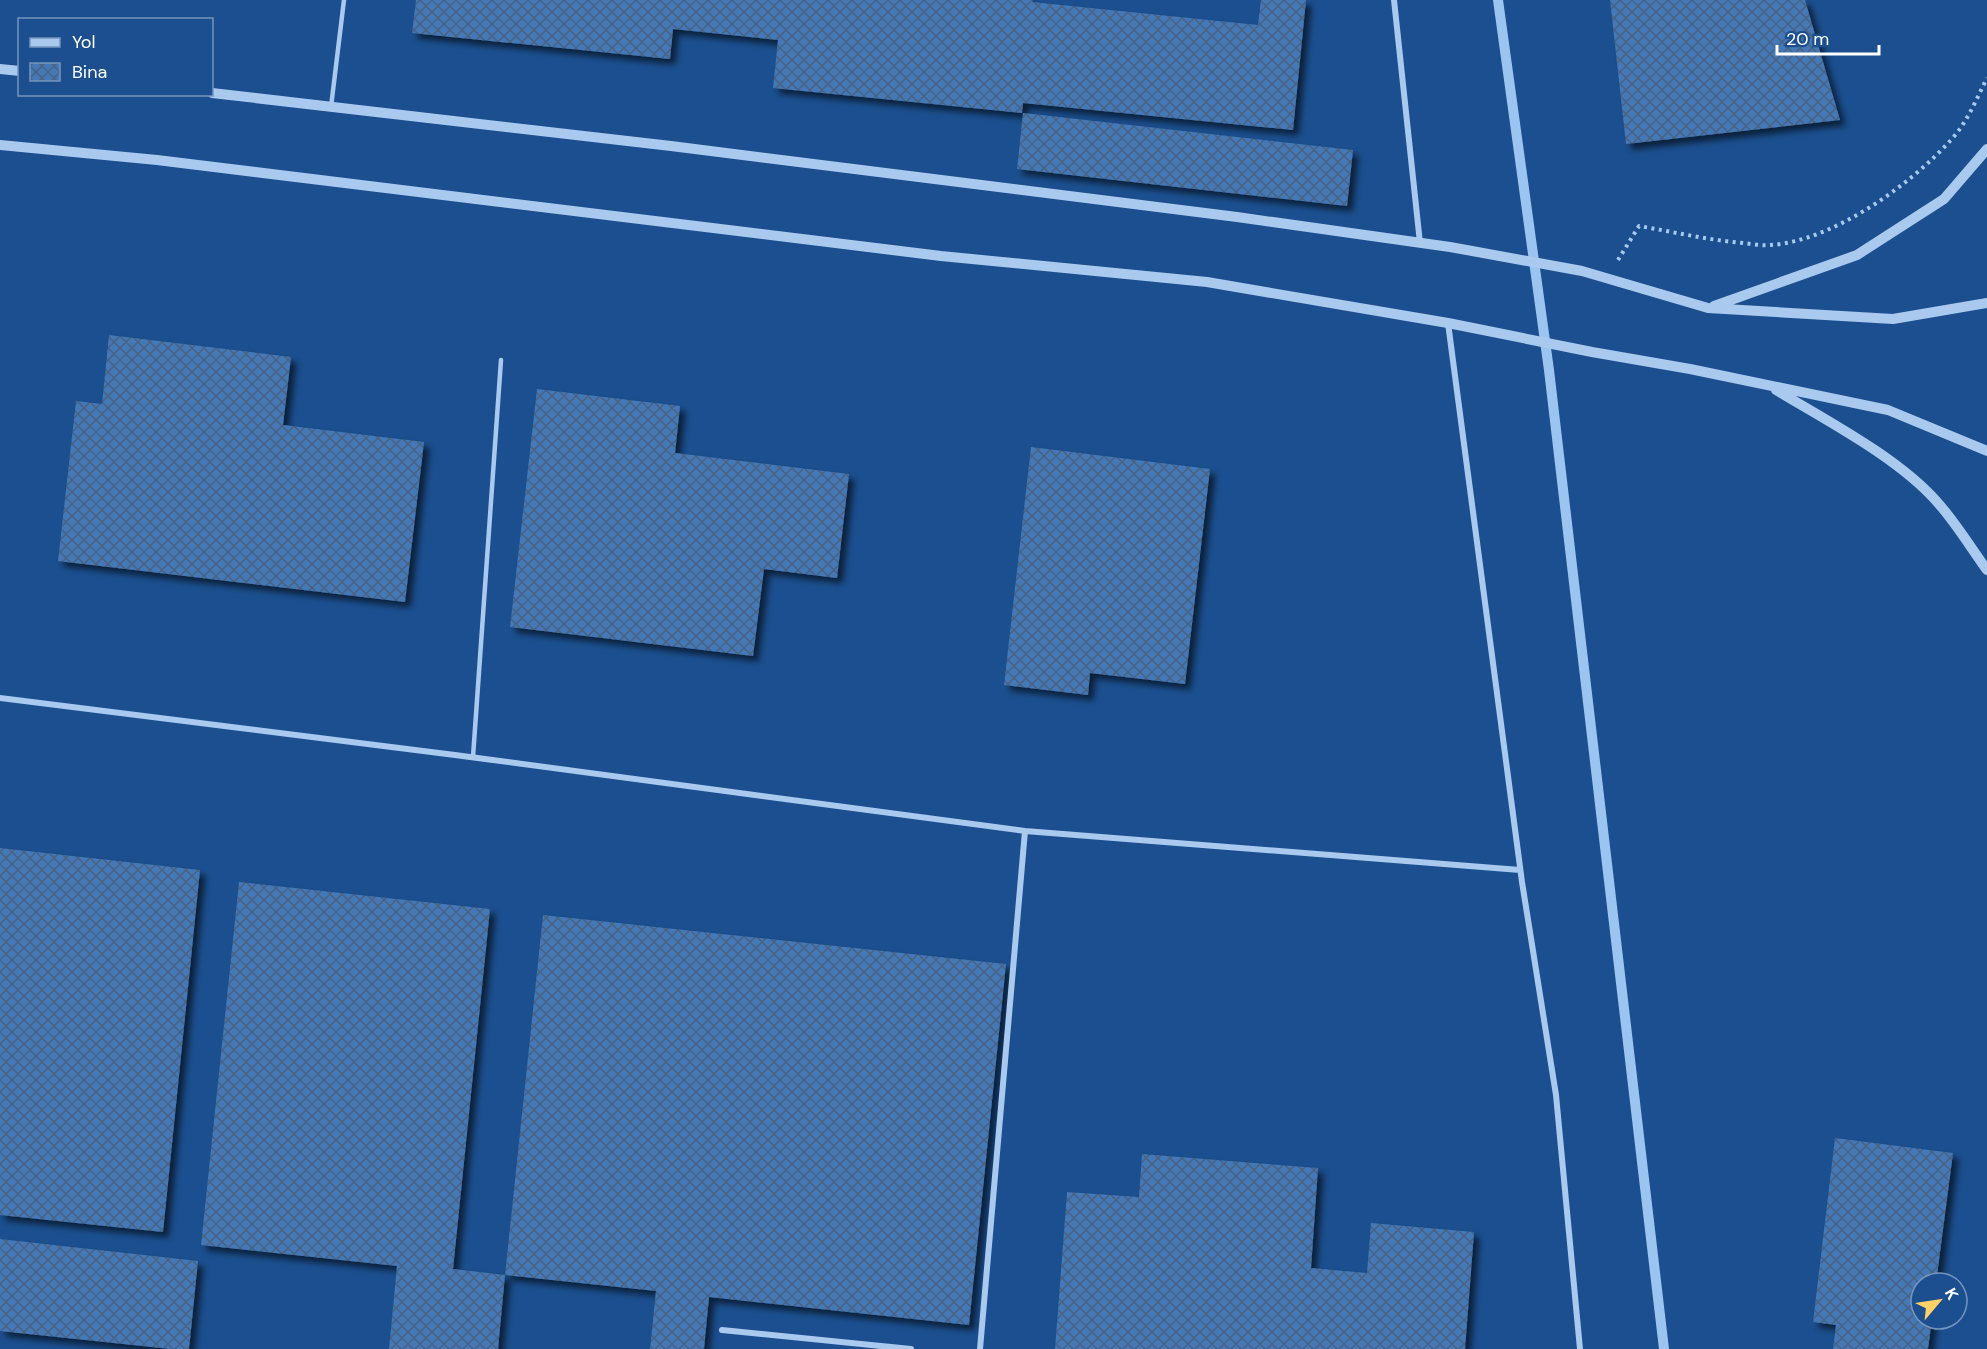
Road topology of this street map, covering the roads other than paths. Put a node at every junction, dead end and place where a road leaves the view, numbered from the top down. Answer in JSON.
{"nodes":[{"id":1,"x":344,"y":0,"type":"edge"},
{"id":2,"x":1394,"y":0,"type":"edge"},
{"id":3,"x":0,"y":69,"type":"edge"},
{"id":4,"x":18,"y":71,"type":"edge"},
{"id":5,"x":213,"y":93,"type":"edge"},
{"id":6,"x":331,"y":107,"type":"junction"},
{"id":7,"x":0,"y":145,"type":"edge"},
{"id":8,"x":1987,"y":150,"type":"edge"},
{"id":9,"x":1420,"y":243,"type":"junction"},
{"id":10,"x":1987,"y":303,"type":"edge"},
{"id":11,"x":1708,"y":308,"type":"junction"},
{"id":12,"x":1448,"y":323,"type":"junction"},
{"id":13,"x":501,"y":360,"type":"dead end"},
{"id":14,"x":1768,"y":385,"type":"junction"},
{"id":15,"x":1987,"y":451,"type":"edge"},
{"id":16,"x":1987,"y":570,"type":"edge"},
{"id":17,"x":0,"y":698,"type":"edge"},
{"id":18,"x":473,"y":757,"type":"junction"},
{"id":19,"x":1025,"y":831,"type":"junction"},
{"id":20,"x":1521,"y":870,"type":"junction"},
{"id":21,"x":722,"y":1330,"type":"dead end"},
{"id":22,"x":911,"y":1349,"type":"edge"},
{"id":23,"x":980,"y":1349,"type":"edge"},
{"id":24,"x":1580,"y":1349,"type":"edge"}],
"edges":[{"from":1,"to":6,"type":"lane"},
{"from":2,"to":9,"type":"street"},
{"from":3,"to":4,"type":"street"},
{"from":5,"to":6,"type":"street"},
{"from":6,"to":9,"type":"street"},
{"from":7,"to":12,"type":"street"},
{"from":8,"to":11,"type":"street"},
{"from":9,"to":11,"type":"street"},
{"from":10,"to":11,"type":"street"},
{"from":12,"to":14,"type":"street"},
{"from":12,"to":20,"type":"street"},
{"from":13,"to":18,"type":"lane"},
{"from":14,"to":15,"type":"street"},
{"from":14,"to":16,"type":"street"},
{"from":17,"to":18,"type":"street"},
{"from":18,"to":19,"type":"street"},
{"from":19,"to":20,"type":"street"},
{"from":19,"to":23,"type":"street"},
{"from":20,"to":24,"type":"street"},
{"from":21,"to":22,"type":"street"}]}
